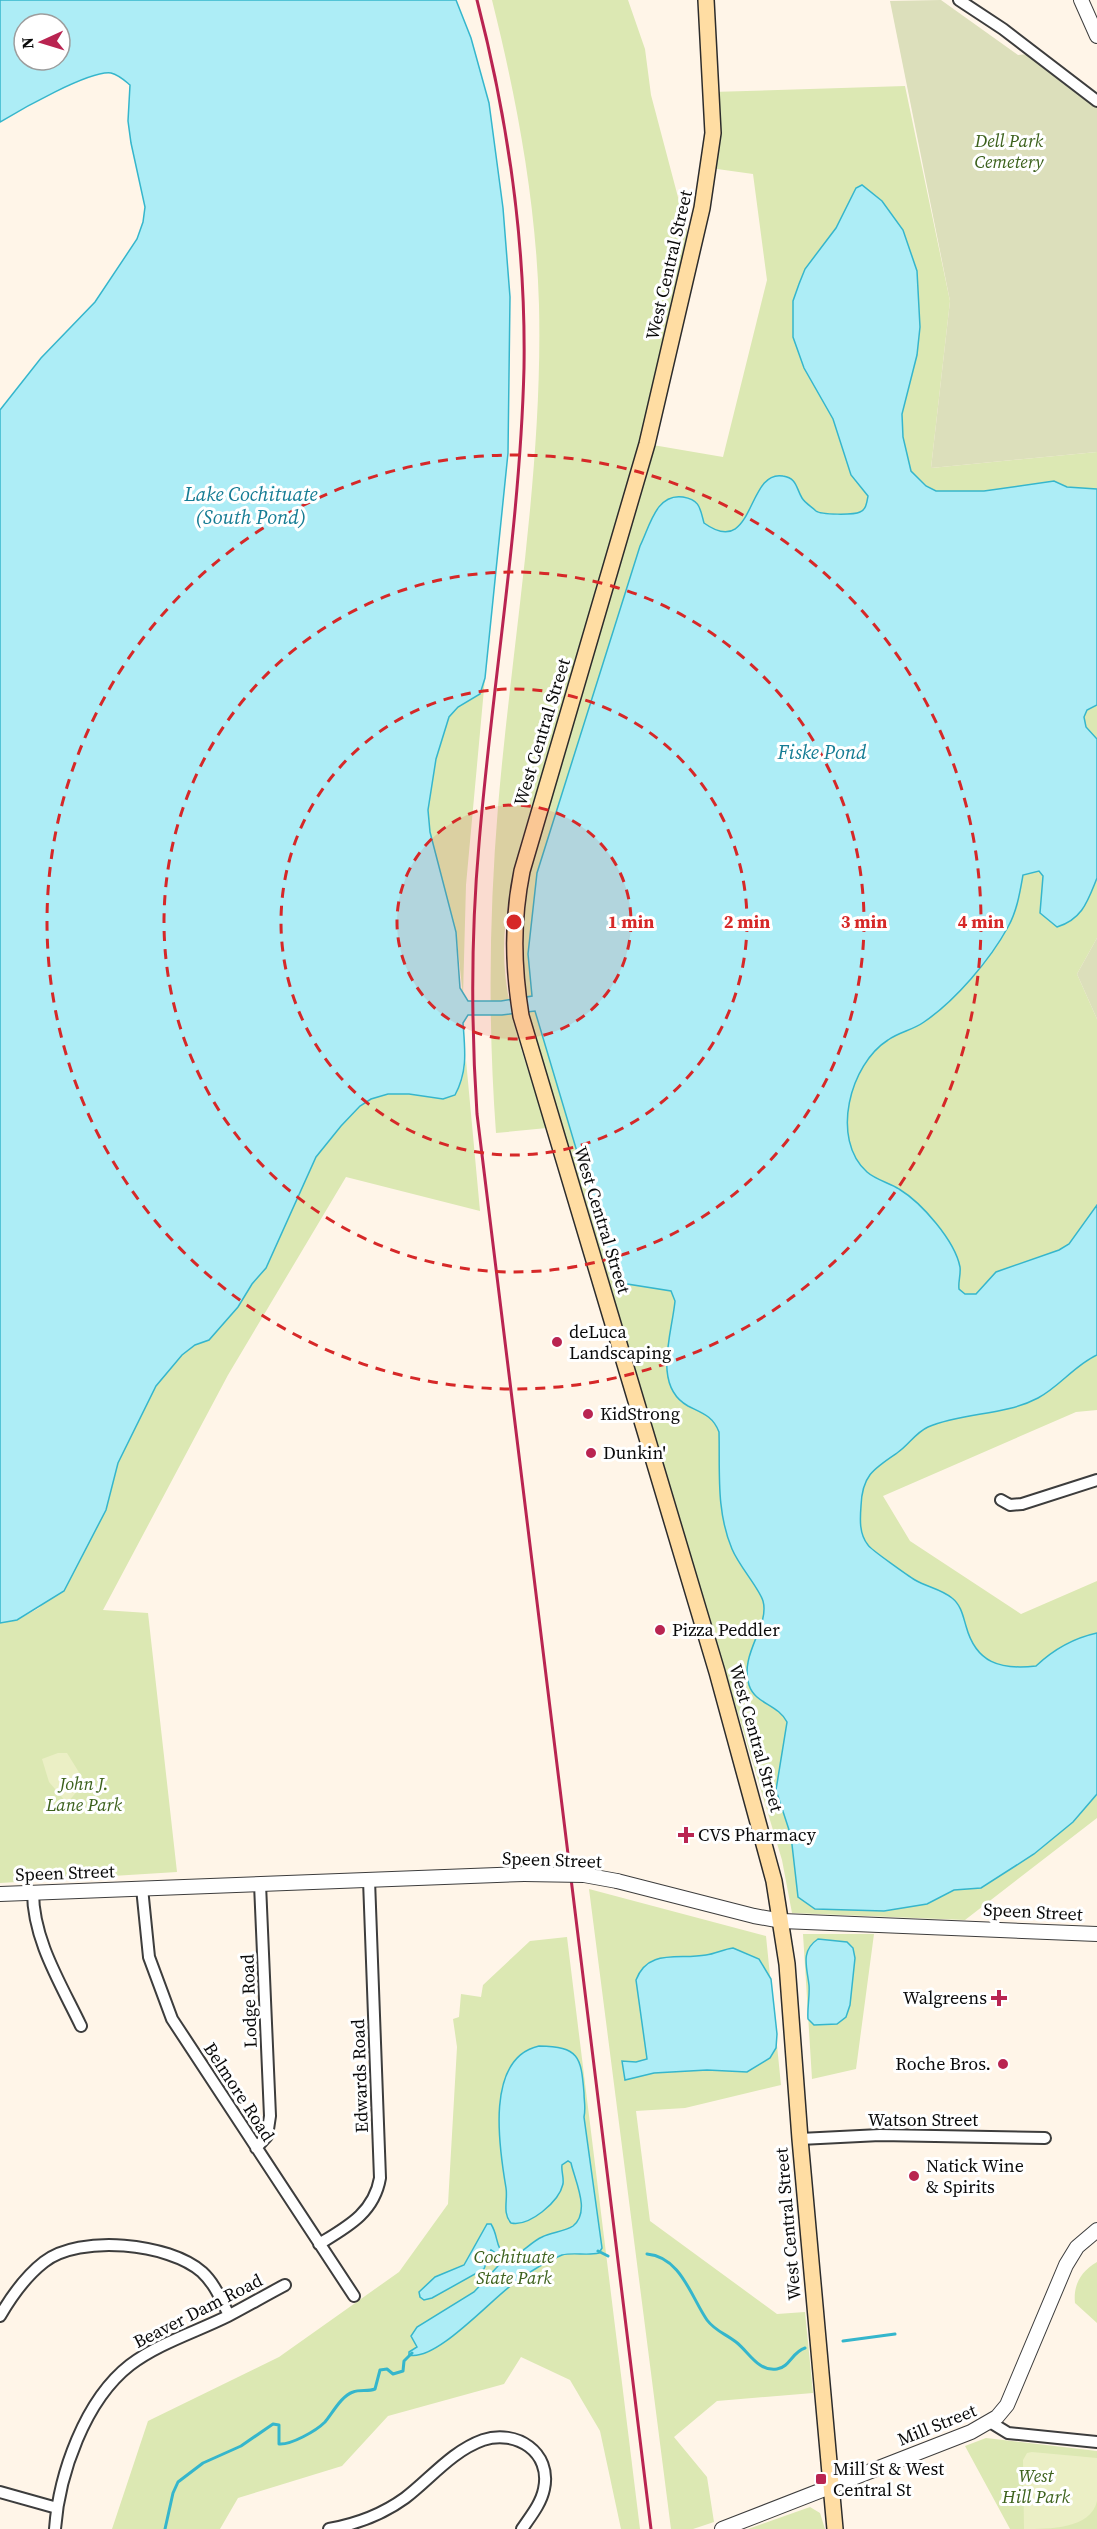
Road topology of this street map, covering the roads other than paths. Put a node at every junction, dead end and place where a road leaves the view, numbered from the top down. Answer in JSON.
{"nodes":[{"id":1,"x":706,"y":0,"type":"edge"},
{"id":2,"x":959,"y":0,"type":"edge"},
{"id":3,"x":1081,"y":0,"type":"edge"},
{"id":4,"x":1097,"y":36,"type":"edge"},
{"id":5,"x":1095,"y":98,"type":"edge"},
{"id":6,"x":1097,"y":1480,"type":"edge"},
{"id":7,"x":1001,"y":1500,"type":"dead end"},
{"id":8,"x":369,"y":1880,"type":"junction"},
{"id":9,"x":260,"y":1884,"type":"junction"},
{"id":10,"x":142,"y":1888,"type":"junction"},
{"id":11,"x":33,"y":1892,"type":"junction"},
{"id":12,"x":0,"y":1894,"type":"edge"},
{"id":13,"x":782,"y":1921,"type":"junction"},
{"id":14,"x":1097,"y":1934,"type":"edge"},
{"id":15,"x":81,"y":2026,"type":"dead end"},
{"id":16,"x":1045,"y":2138,"type":"dead end"},
{"id":17,"x":800,"y":2139,"type":"junction"},
{"id":18,"x":256,"y":2148,"type":"junction"},
{"id":19,"x":1097,"y":2230,"type":"edge"},
{"id":20,"x":319,"y":2244,"type":"junction"},
{"id":21,"x":285,"y":2285,"type":"dead end"},
{"id":22,"x":354,"y":2296,"type":"dead end"},
{"id":23,"x":229,"y":2315,"type":"junction"},
{"id":24,"x":0,"y":2316,"type":"edge"},
{"id":25,"x":990,"y":2422,"type":"junction"},
{"id":26,"x":1097,"y":2442,"type":"edge"},
{"id":27,"x":831,"y":2488,"type":"junction"},
{"id":28,"x":0,"y":2492,"type":"edge"},
{"id":29,"x":57,"y":2508,"type":"junction"},
{"id":30,"x":55,"y":2529,"type":"edge"},
{"id":31,"x":329,"y":2529,"type":"edge"},
{"id":32,"x":522,"y":2529,"type":"edge"},
{"id":33,"x":722,"y":2529,"type":"edge"},
{"id":34,"x":836,"y":2529,"type":"edge"}],
"edges":[{"from":1,"to":13,"type":"main road","name":"West Central Street"},
{"from":2,"to":5,"type":"street"},
{"from":3,"to":4,"type":"street"},
{"from":6,"to":7,"type":"street"},
{"from":8,"to":9,"type":"street","name":"Speen Street"},
{"from":8,"to":13,"type":"street","name":"Speen Street","bridge":true},
{"from":8,"to":20,"type":"street","name":"Edwards Road"},
{"from":9,"to":10,"type":"street","name":"Speen Street"},
{"from":9,"to":18,"type":"street","name":"Lodge Road"},
{"from":10,"to":11,"type":"street","name":"Speen Street"},
{"from":10,"to":18,"type":"street","name":"Belmore Road"},
{"from":11,"to":12,"type":"street","name":"Speen Street"},
{"from":11,"to":15,"type":"street"},
{"from":13,"to":14,"type":"street","name":"Speen Street"},
{"from":13,"to":17,"type":"main road","name":"West Central Street"},
{"from":16,"to":17,"type":"street","name":"Watson Street"},
{"from":17,"to":27,"type":"main road","name":"West Central Street"},
{"from":18,"to":20,"type":"street","name":"Belmore Road"},
{"from":19,"to":25,"type":"street","name":"Mill Street"},
{"from":20,"to":22,"type":"street","name":"Belmore Road"},
{"from":21,"to":23,"type":"street","name":"Beaver Dam Road"},
{"from":23,"to":24,"type":"street"},
{"from":23,"to":29,"type":"street","name":"Beaver Dam Road"},
{"from":25,"to":26,"type":"street"},
{"from":25,"to":27,"type":"street","name":"Mill Street"},
{"from":27,"to":33,"type":"street","name":"Mill Street"},
{"from":27,"to":34,"type":"main road","name":"West Central Street"},
{"from":28,"to":29,"type":"street"},
{"from":29,"to":30,"type":"street","name":"Beaver Dam Road"},
{"from":31,"to":32,"type":"street"}]}
